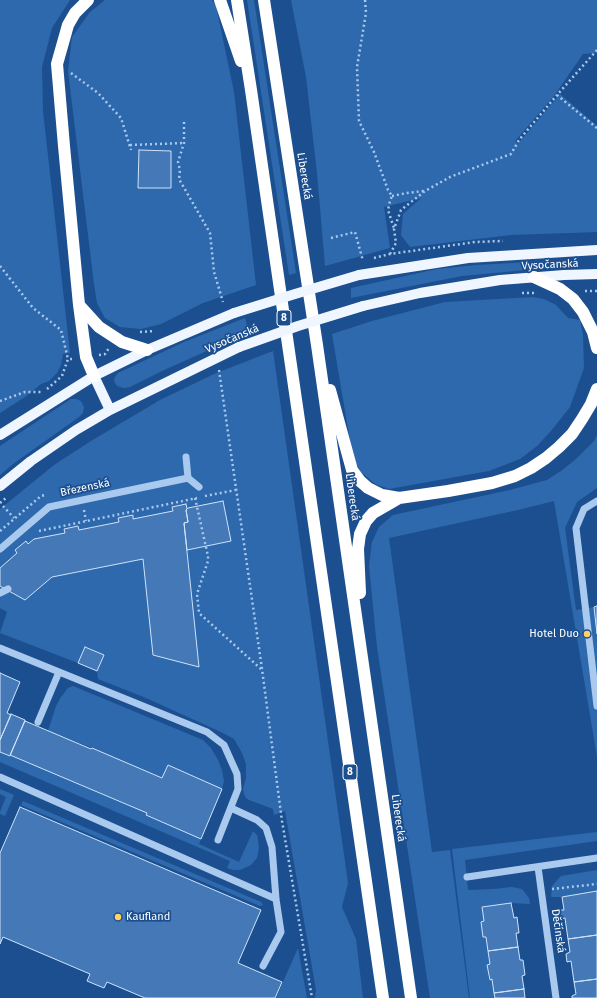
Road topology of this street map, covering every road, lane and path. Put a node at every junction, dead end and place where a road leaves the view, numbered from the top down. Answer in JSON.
{"nodes":[{"id":1,"x":88,"y":0,"type":"edge"},
{"id":2,"x":220,"y":0,"type":"edge"},
{"id":3,"x":237,"y":0,"type":"edge"},
{"id":4,"x":264,"y":0,"type":"edge"},
{"id":5,"x":366,"y":0,"type":"edge"},
{"id":6,"x":597,"y":50,"type":"edge"},
{"id":7,"x":595,"y":55,"type":"edge"},
{"id":8,"x":57,"y":64,"type":"junction"},
{"id":9,"x":252,"y":90,"type":"junction"},
{"id":10,"x":557,"y":95,"type":"junction"},
{"id":11,"x":184,"y":122,"type":"dead end"},
{"id":12,"x":597,"y":128,"type":"edge"},
{"id":13,"x":184,"y":143,"type":"junction"},
{"id":14,"x":130,"y":145,"type":"junction"},
{"id":15,"x":131,"y":150,"type":"dead end"},
{"id":16,"x":424,"y":191,"type":"junction"},
{"id":17,"x":392,"y":196,"type":"junction"},
{"id":18,"x":394,"y":228,"type":"junction"},
{"id":19,"x":331,"y":238,"type":"dead end"},
{"id":20,"x":597,"y":250,"type":"edge"},
{"id":21,"x":390,"y":254,"type":"dead end"},
{"id":22,"x":363,"y":261,"type":"dead end"},
{"id":23,"x":0,"y":266,"type":"edge"},
{"id":24,"x":597,"y":274,"type":"edge"},
{"id":25,"x":534,"y":277,"type":"junction"},
{"id":26,"x":585,"y":291,"type":"dead end"},
{"id":27,"x":597,"y":291,"type":"edge"},
{"id":28,"x":518,"y":292,"type":"dead end"},
{"id":29,"x":538,"y":294,"type":"dead end"},
{"id":30,"x":227,"y":301,"type":"dead end"},
{"id":31,"x":79,"y":305,"type":"junction"},
{"id":32,"x":160,"y":329,"type":"dead end"},
{"id":33,"x":135,"y":333,"type":"dead end"},
{"id":34,"x":317,"y":345,"type":"junction"},
{"id":35,"x":110,"y":346,"type":"dead end"},
{"id":36,"x":597,"y":348,"type":"edge"},
{"id":37,"x":147,"y":350,"type":"junction"},
{"id":38,"x":99,"y":356,"type":"dead end"},
{"id":39,"x":68,"y":359,"type":"junction"},
{"id":40,"x":72,"y":359,"type":"dead end"},
{"id":41,"x":218,"y":368,"type":"dead end"},
{"id":42,"x":94,"y":376,"type":"junction"},
{"id":43,"x":597,"y":389,"type":"edge"},
{"id":44,"x":43,"y":392,"type":"junction"},
{"id":45,"x":37,"y":396,"type":"dead end"},
{"id":46,"x":0,"y":401,"type":"edge"},
{"id":47,"x":110,"y":410,"type":"junction"},
{"id":48,"x":0,"y":434,"type":"edge"},
{"id":49,"x":186,"y":457,"type":"dead end"},
{"id":50,"x":188,"y":478,"type":"junction"},
{"id":51,"x":0,"y":486,"type":"edge"},
{"id":52,"x":199,"y":487,"type":"dead end"},
{"id":53,"x":236,"y":490,"type":"junction"},
{"id":54,"x":195,"y":498,"type":"junction"},
{"id":55,"x":399,"y":498,"type":"junction"},
{"id":56,"x":597,"y":501,"type":"edge"},
{"id":57,"x":4,"y":506,"type":"dead end"},
{"id":58,"x":0,"y":531,"type":"edge"},
{"id":59,"x":32,"y":533,"type":"dead end"},
{"id":60,"x":0,"y":549,"type":"edge"},
{"id":61,"x":8,"y":589,"type":"dead end"},
{"id":62,"x":0,"y":593,"type":"edge"},
{"id":63,"x":0,"y":648,"type":"edge"},
{"id":64,"x":363,"y":664,"type":"junction"},
{"id":65,"x":262,"y":669,"type":"junction"},
{"id":66,"x":59,"y":672,"type":"junction"},
{"id":67,"x":597,"y":706,"type":"edge"},
{"id":68,"x":38,"y":722,"type":"dead end"},
{"id":69,"x":0,"y":777,"type":"edge"},
{"id":70,"x":231,"y":808,"type":"junction"},
{"id":71,"x":218,"y":840,"type":"dead end"},
{"id":72,"x":597,"y":858,"type":"edge"},
{"id":73,"x":538,"y":867,"type":"junction"},
{"id":74,"x":467,"y":877,"type":"dead end"},
{"id":75,"x":597,"y":884,"type":"edge"},
{"id":76,"x":541,"y":890,"type":"junction"},
{"id":77,"x":276,"y":899,"type":"junction"},
{"id":78,"x":264,"y":966,"type":"dead end"},
{"id":79,"x":312,"y":998,"type":"edge"},
{"id":80,"x":383,"y":998,"type":"edge"},
{"id":81,"x":411,"y":998,"type":"edge"},
{"id":82,"x":556,"y":998,"type":"edge"}],
"edges":[{"from":1,"to":8,"type":"highway"},
{"from":2,"to":9,"type":"highway"},
{"from":3,"to":9,"type":"highway","number":"8"},
{"from":4,"to":34,"type":"highway","name":"Liberecká"},
{"from":5,"to":17,"type":"path"},
{"from":6,"to":7,"type":"path"},
{"from":7,"to":10,"type":"path"},
{"from":8,"to":14,"type":"path"},
{"from":8,"to":31,"type":"highway"},
{"from":9,"to":80,"type":"highway","number":"8"},
{"from":10,"to":12,"type":"path"},
{"from":10,"to":16,"type":"path"},
{"from":11,"to":13,"type":"path"},
{"from":13,"to":14,"type":"path"},
{"from":13,"to":30,"type":"path"},
{"from":14,"to":15,"type":"path"},
{"from":16,"to":17,"type":"path"},
{"from":16,"to":18,"type":"path"},
{"from":17,"to":18,"type":"path"},
{"from":18,"to":21,"type":"path"},
{"from":19,"to":22,"type":"path"},
{"from":20,"to":37,"type":"main road","name":"Vysočanská","bridge":true},
{"from":23,"to":39,"type":"path"},
{"from":24,"to":25,"type":"main road","name":"Vysočanská"},
{"from":25,"to":36,"type":"highway"},
{"from":25,"to":47,"type":"main road","name":"Vysočanská","bridge":true},
{"from":26,"to":27,"type":"path"},
{"from":28,"to":29,"type":"path"},
{"from":31,"to":37,"type":"highway"},
{"from":31,"to":42,"type":"highway"},
{"from":32,"to":33,"type":"path"},
{"from":34,"to":55,"type":"highway"},
{"from":34,"to":64,"type":"highway","name":"Liberecká"},
{"from":35,"to":38,"type":"path"},
{"from":37,"to":42,"type":"main road","name":"Vysočanská"},
{"from":39,"to":40,"type":"path"},
{"from":39,"to":44,"type":"path"},
{"from":41,"to":53,"type":"path"},
{"from":42,"to":47,"type":"main road"},
{"from":42,"to":48,"type":"main road","name":"Vysočanská"},
{"from":43,"to":55,"type":"highway"},
{"from":44,"to":45,"type":"path"},
{"from":44,"to":46,"type":"path"},
{"from":47,"to":51,"type":"main road","name":"Vysočanská"},
{"from":49,"to":50,"type":"street"},
{"from":50,"to":52,"type":"street"},
{"from":50,"to":60,"type":"street","name":"Březenská"},
{"from":53,"to":54,"type":"path"},
{"from":53,"to":65,"type":"path"},
{"from":54,"to":59,"type":"path"},
{"from":54,"to":65,"type":"path"},
{"from":55,"to":64,"type":"highway"},
{"from":56,"to":67,"type":"street"},
{"from":57,"to":58,"type":"path"},
{"from":61,"to":62,"type":"street"},
{"from":63,"to":66,"type":"street"},
{"from":64,"to":81,"type":"highway","name":"Liberecká"},
{"from":65,"to":79,"type":"path"},
{"from":66,"to":68,"type":"street"},
{"from":66,"to":70,"type":"street"},
{"from":69,"to":77,"type":"street"},
{"from":70,"to":71,"type":"street"},
{"from":70,"to":77,"type":"street"},
{"from":72,"to":73,"type":"street"},
{"from":73,"to":74,"type":"street"},
{"from":73,"to":76,"type":"street","name":"Děčínská"},
{"from":75,"to":76,"type":"path"},
{"from":76,"to":82,"type":"street","name":"Děčínská"},
{"from":77,"to":78,"type":"street"}]}
